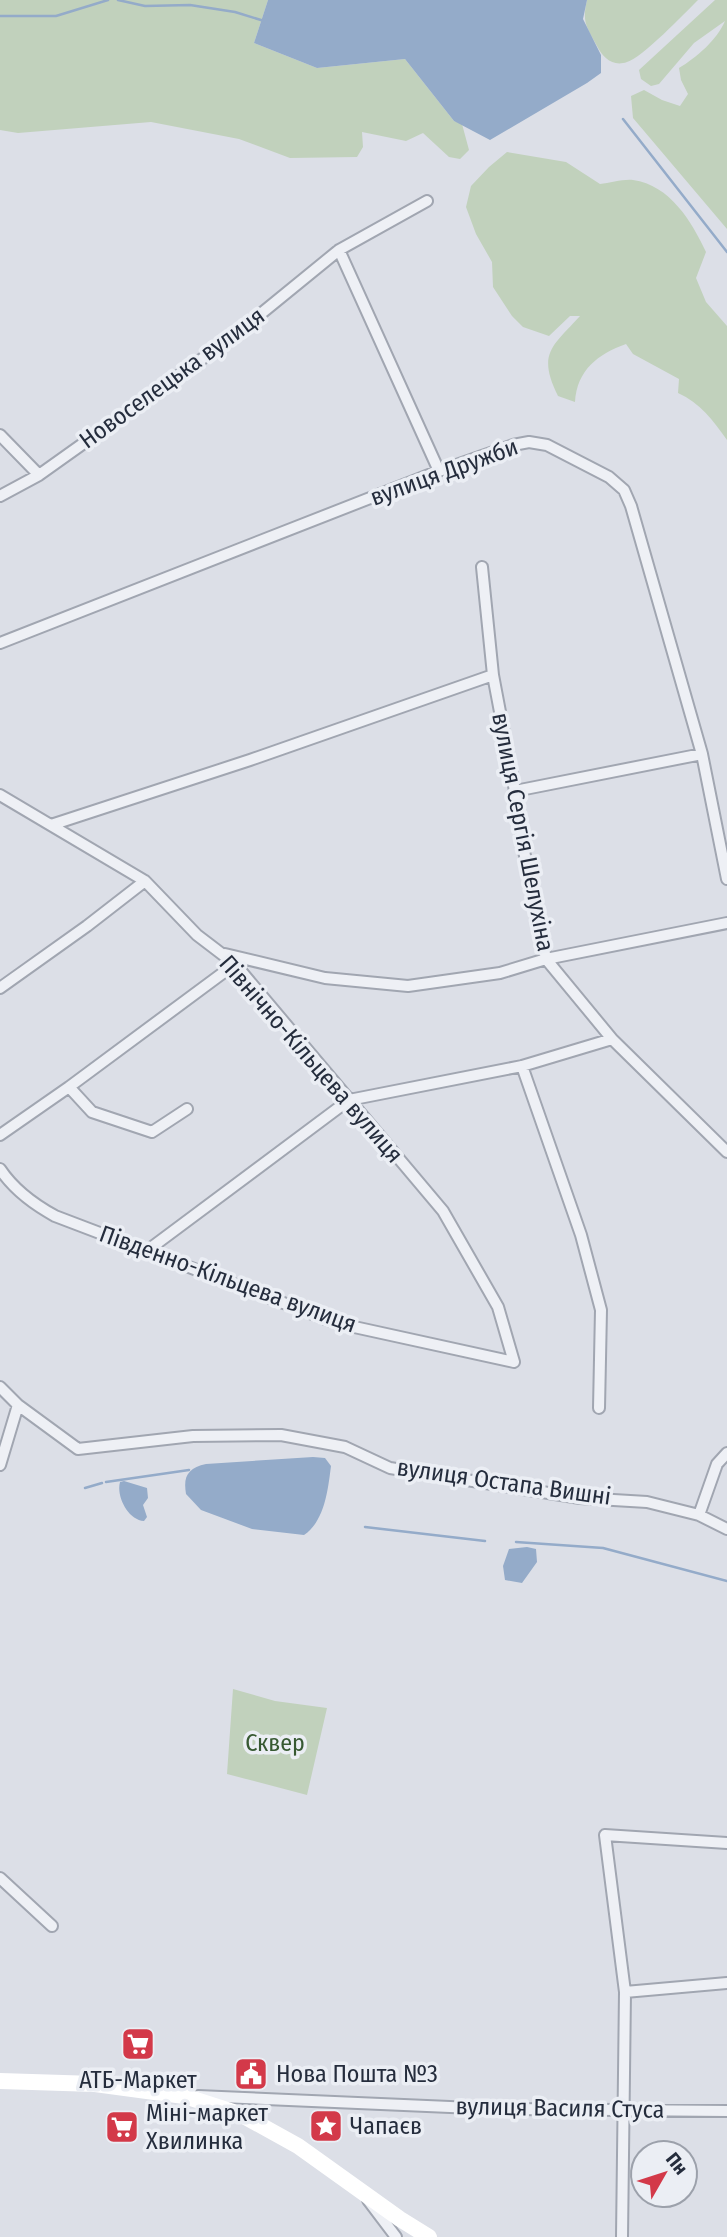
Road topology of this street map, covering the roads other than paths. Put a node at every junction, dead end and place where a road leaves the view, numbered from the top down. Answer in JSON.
{"nodes":[{"id":1,"x":427,"y":201,"type":"dead end"},
{"id":2,"x":338,"y":250,"type":"junction"},
{"id":3,"x":0,"y":435,"type":"edge"},
{"id":4,"x":439,"y":471,"type":"junction"},
{"id":5,"x":39,"y":475,"type":"junction"},
{"id":6,"x":0,"y":496,"type":"edge"},
{"id":7,"x":482,"y":567,"type":"dead end"},
{"id":8,"x":0,"y":643,"type":"edge"},
{"id":9,"x":493,"y":675,"type":"junction"},
{"id":10,"x":702,"y":754,"type":"junction"},
{"id":11,"x":515,"y":791,"type":"junction"},
{"id":12,"x":0,"y":795,"type":"edge"},
{"id":13,"x":51,"y":825,"type":"junction"},
{"id":14,"x":727,"y":879,"type":"edge"},
{"id":15,"x":145,"y":880,"type":"junction"},
{"id":16,"x":727,"y":923,"type":"edge"},
{"id":17,"x":220,"y":953,"type":"junction"},
{"id":18,"x":546,"y":959,"type":"junction"},
{"id":19,"x":234,"y":964,"type":"junction"},
{"id":20,"x":0,"y":988,"type":"edge"},
{"id":21,"x":612,"y":1039,"type":"junction"},
{"id":22,"x":522,"y":1066,"type":"junction"},
{"id":23,"x":69,"y":1087,"type":"junction"},
{"id":24,"x":349,"y":1100,"type":"junction"},
{"id":25,"x":187,"y":1108,"type":"dead end"},
{"id":26,"x":0,"y":1135,"type":"edge"},
{"id":27,"x":727,"y":1152,"type":"edge"},
{"id":28,"x":0,"y":1169,"type":"edge"},
{"id":29,"x":148,"y":1250,"type":"junction"},
{"id":30,"x":514,"y":1362,"type":"joint"},
{"id":31,"x":0,"y":1387,"type":"edge"},
{"id":32,"x":18,"y":1405,"type":"junction"},
{"id":33,"x":599,"y":1408,"type":"dead end"},
{"id":34,"x":727,"y":1452,"type":"edge"},
{"id":35,"x":0,"y":1462,"type":"edge"},
{"id":36,"x":699,"y":1515,"type":"junction"},
{"id":37,"x":727,"y":1530,"type":"edge"},
{"id":38,"x":727,"y":1843,"type":"edge"},
{"id":39,"x":0,"y":1878,"type":"edge"},
{"id":40,"x":52,"y":1926,"type":"dead end"},
{"id":41,"x":727,"y":1983,"type":"edge"},
{"id":42,"x":625,"y":1992,"type":"junction"},
{"id":43,"x":0,"y":2081,"type":"edge"},
{"id":44,"x":184,"y":2096,"type":"junction"},
{"id":45,"x":625,"y":2109,"type":"junction"},
{"id":46,"x":727,"y":2111,"type":"edge"},
{"id":47,"x":359,"y":2187,"type":"junction"},
{"id":48,"x":396,"y":2237,"type":"edge"},
{"id":49,"x":429,"y":2237,"type":"edge"},
{"id":50,"x":622,"y":2237,"type":"edge"}],
"edges":[{"from":1,"to":2,"type":"street","name":"Новоселецька вулиця"},
{"from":2,"to":4,"type":"street"},
{"from":2,"to":5,"type":"street","name":"Новоселецька вулиця"},
{"from":3,"to":5,"type":"street"},
{"from":4,"to":8,"type":"street","name":"вулиця Дружби"},
{"from":4,"to":10,"type":"street","name":"вулиця Дружби"},
{"from":5,"to":6,"type":"street","name":"Новоселецька вулиця"},
{"from":7,"to":9,"type":"street","name":"вулиця Сергія Шелухіна"},
{"from":9,"to":11,"type":"street","name":"вулиця Сергія Шелухіна"},
{"from":9,"to":13,"type":"street"},
{"from":10,"to":11,"type":"street"},
{"from":10,"to":14,"type":"street","name":"вулиця Дружби"},
{"from":11,"to":18,"type":"street","name":"вулиця Сергія Шелухіна"},
{"from":12,"to":13,"type":"street","name":"Північно-Кільцева вулиця"},
{"from":13,"to":15,"type":"street","name":"Північно-Кільцева вулиця"},
{"from":15,"to":17,"type":"street","name":"Північно-Кільцева вулиця"},
{"from":15,"to":20,"type":"street"},
{"from":16,"to":18,"type":"street"},
{"from":17,"to":18,"type":"street"},
{"from":17,"to":19,"type":"street","name":"Північно-Кільцева вулиця"},
{"from":18,"to":21,"type":"street","name":"вулиця Сергія Шелухіна"},
{"from":19,"to":23,"type":"street"},
{"from":19,"to":24,"type":"street","name":"Північно-Кільцева вулиця"},
{"from":21,"to":22,"type":"street"},
{"from":21,"to":27,"type":"street","name":"вулиця Сергія Шелухіна"},
{"from":22,"to":24,"type":"street"},
{"from":22,"to":33,"type":"street"},
{"from":23,"to":25,"type":"street"},
{"from":23,"to":26,"type":"street"},
{"from":24,"to":29,"type":"street"},
{"from":24,"to":30,"type":"street","name":"Північно-Кільцева вулиця"},
{"from":28,"to":29,"type":"street","name":"Південно-Кільцева вулиця"},
{"from":29,"to":30,"type":"street","name":"Південно-Кільцева вулиця"},
{"from":31,"to":32,"type":"street","name":"вулиця Остапа Вишні"},
{"from":32,"to":35,"type":"street"},
{"from":32,"to":36,"type":"street","name":"вулиця Остапа Вишні"},
{"from":34,"to":36,"type":"street"},
{"from":36,"to":37,"type":"street","name":"вулиця Остапа Вишні"},
{"from":38,"to":42,"type":"street"},
{"from":39,"to":40,"type":"street"},
{"from":41,"to":42,"type":"street"},
{"from":42,"to":45,"type":"street"},
{"from":43,"to":44,"type":"main road"},
{"from":44,"to":45,"type":"street","name":"вулиця Василя Стуса"},
{"from":44,"to":47,"type":"main road"},
{"from":45,"to":46,"type":"street","name":"вулиця Василя Стуса"},
{"from":45,"to":50,"type":"street"},
{"from":47,"to":48,"type":"street"},
{"from":47,"to":49,"type":"main road"}]}
